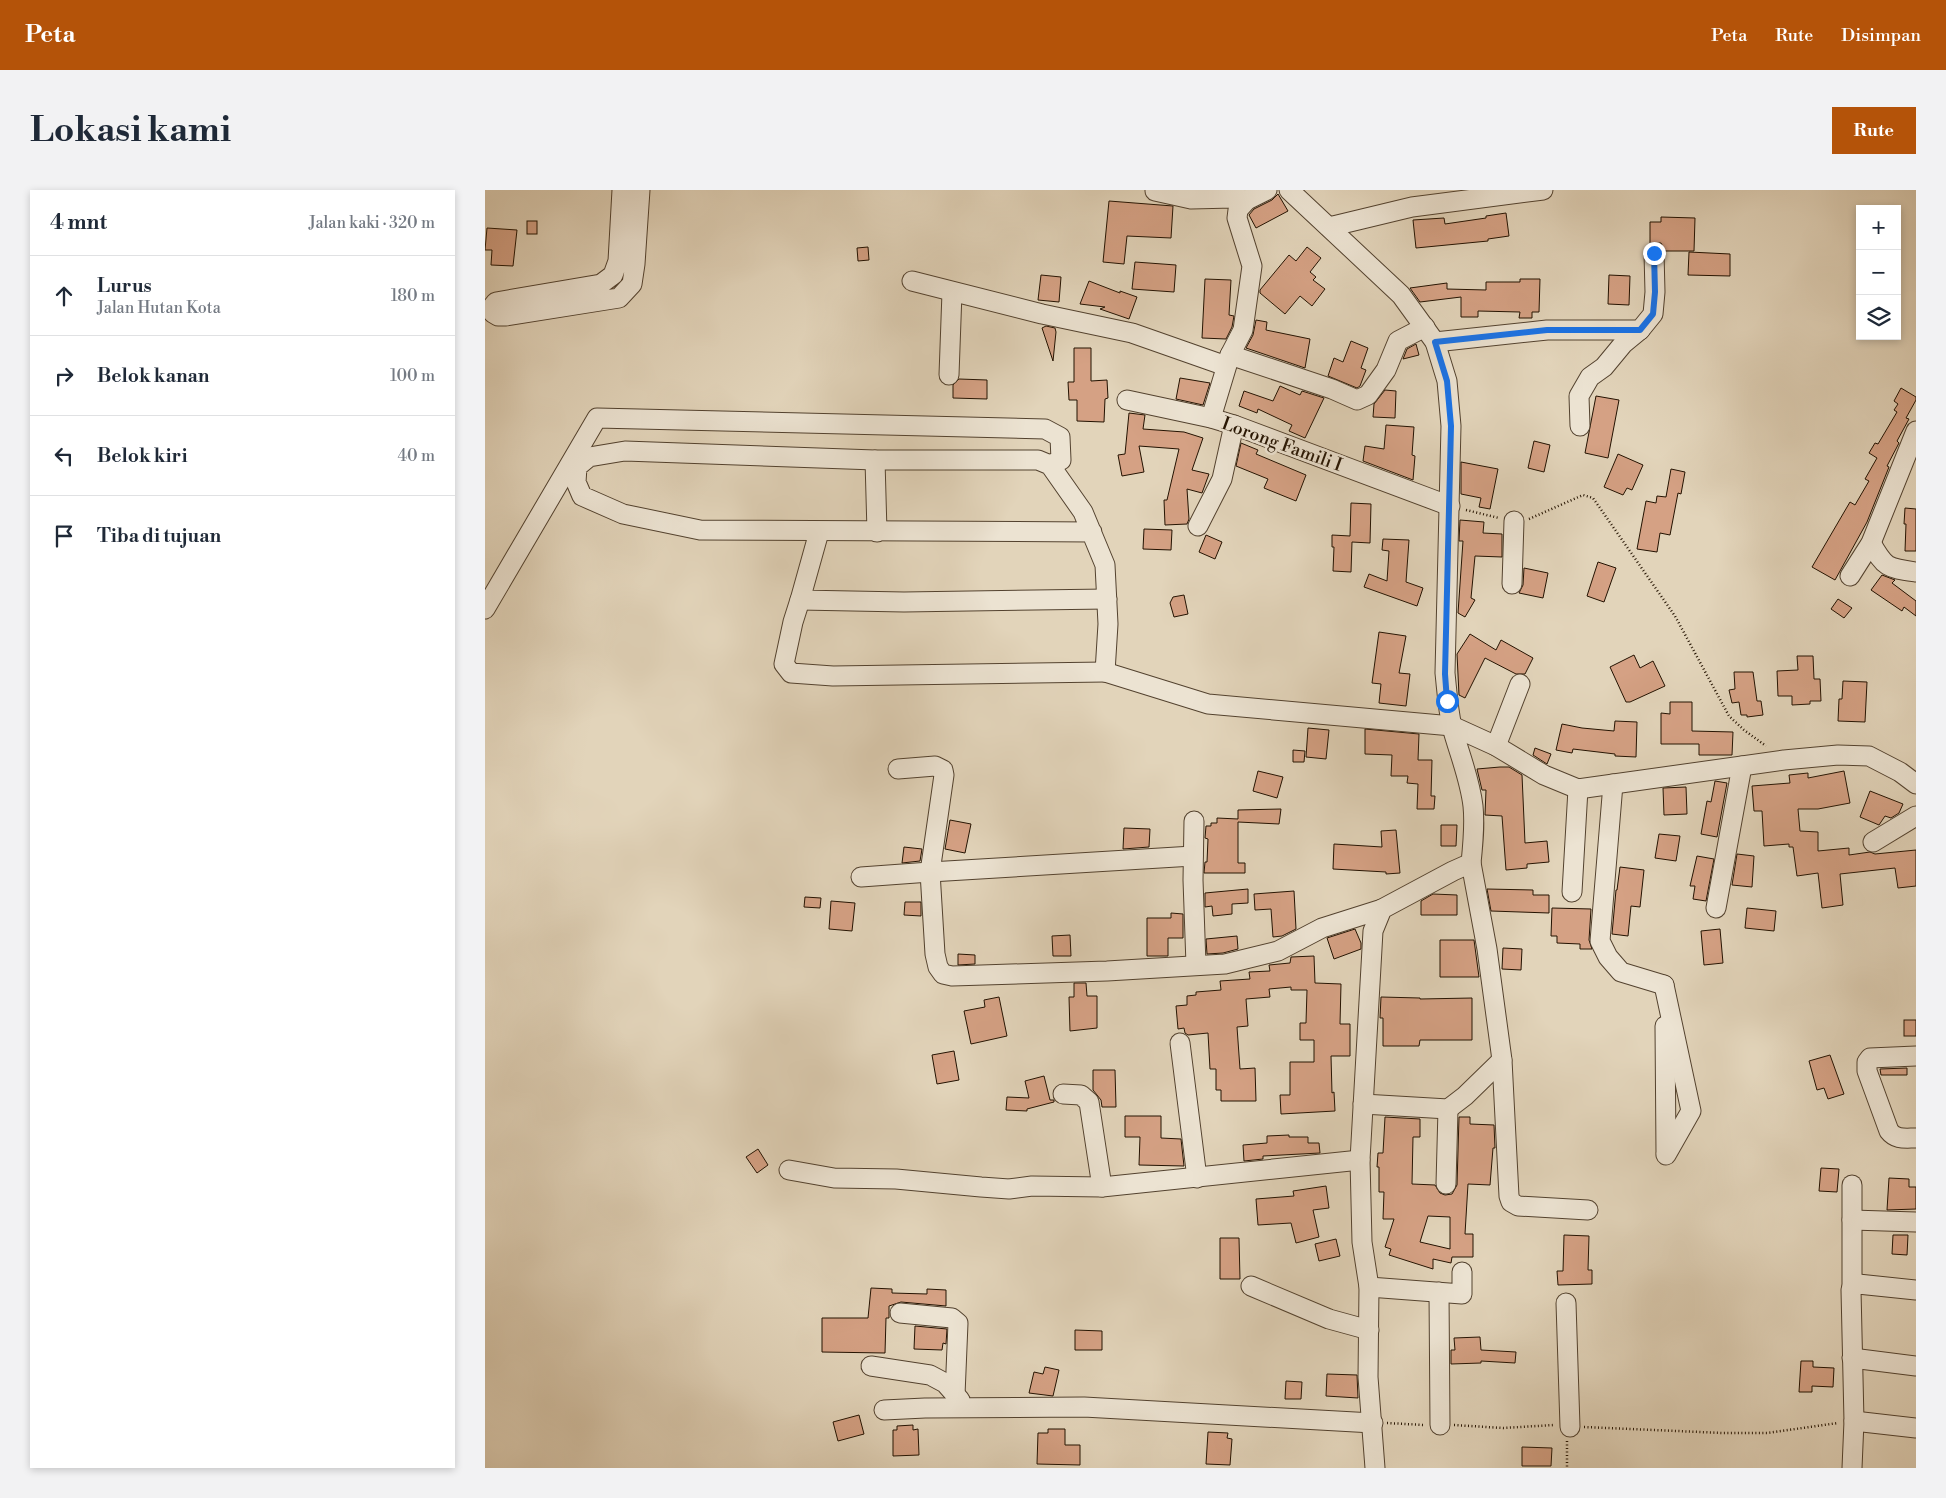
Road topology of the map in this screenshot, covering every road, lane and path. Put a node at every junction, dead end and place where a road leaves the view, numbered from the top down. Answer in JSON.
{"nodes":[{"id":1,"x":622,"y":190,"type":"edge"},
{"id":2,"x":640,"y":190,"type":"edge"},
{"id":3,"x":1267,"y":190,"type":"edge"},
{"id":4,"x":1289,"y":190,"type":"edge"},
{"id":5,"x":1543,"y":190,"type":"edge"},
{"id":6,"x":1155,"y":191,"type":"dead end"},
{"id":7,"x":1422,"y":198,"type":"edge"},
{"id":8,"x":1247,"y":200,"type":"junction"},
{"id":9,"x":1329,"y":227,"type":"junction"},
{"id":10,"x":1654,"y":253,"type":"dead end"},
{"id":11,"x":613,"y":276,"type":"junction"},
{"id":12,"x":912,"y":281,"type":"dead end"},
{"id":13,"x":632,"y":284,"type":"junction"},
{"id":14,"x":952,"y":292,"type":"junction"},
{"id":15,"x":1640,"y":330,"type":"junction"},
{"id":16,"x":1430,"y":334,"type":"junction"},
{"id":17,"x":1228,"y":361,"type":"junction"},
{"id":18,"x":949,"y":376,"type":"dead end"},
{"id":19,"x":1127,"y":400,"type":"dead end"},
{"id":20,"x":1211,"y":418,"type":"junction"},
{"id":21,"x":1234,"y":425,"type":"junction"},
{"id":22,"x":1580,"y":426,"type":"dead end"},
{"id":23,"x":1916,"y":431,"type":"edge"},
{"id":24,"x":875,"y":460,"type":"junction"},
{"id":25,"x":1050,"y":465,"type":"junction"},
{"id":26,"x":1450,"y":506,"type":"junction"},
{"id":27,"x":1514,"y":521,"type":"junction"},
{"id":28,"x":1198,"y":526,"type":"dead end"},
{"id":29,"x":819,"y":532,"type":"junction"},
{"id":30,"x":877,"y":532,"type":"junction"},
{"id":31,"x":1092,"y":532,"type":"junction"},
{"id":32,"x":1871,"y":543,"type":"junction"},
{"id":33,"x":1916,"y":572,"type":"edge"},
{"id":34,"x":1850,"y":576,"type":"dead end"},
{"id":35,"x":1512,"y":584,"type":"dead end"},
{"id":36,"x":1107,"y":599,"type":"junction"},
{"id":37,"x":800,"y":600,"type":"junction"},
{"id":38,"x":485,"y":609,"type":"edge"},
{"id":39,"x":1105,"y":672,"type":"junction"},
{"id":40,"x":1520,"y":684,"type":"dead end"},
{"id":41,"x":1452,"y":726,"type":"junction"},
{"id":42,"x":1496,"y":746,"type":"junction"},
{"id":43,"x":1783,"y":760,"type":"junction"},
{"id":44,"x":1742,"y":766,"type":"junction"},
{"id":45,"x":898,"y":769,"type":"dead end"},
{"id":46,"x":1613,"y":784,"type":"junction"},
{"id":47,"x":1916,"y":784,"type":"edge"},
{"id":48,"x":1578,"y":788,"type":"junction"},
{"id":49,"x":1916,"y":816,"type":"edge"},
{"id":50,"x":1194,"y":821,"type":"dead end"},
{"id":51,"x":1873,"y":842,"type":"dead end"},
{"id":52,"x":1193,"y":856,"type":"junction"},
{"id":53,"x":1471,"y":863,"type":"junction"},
{"id":54,"x":930,"y":872,"type":"junction"},
{"id":55,"x":861,"y":877,"type":"dead end"},
{"id":56,"x":1572,"y":892,"type":"dead end"},
{"id":57,"x":1715,"y":908,"type":"dead end"},
{"id":58,"x":1382,"y":909,"type":"junction"},
{"id":59,"x":1196,"y":965,"type":"junction"},
{"id":60,"x":1664,"y":985,"type":"junction"},
{"id":61,"x":1180,"y":1043,"type":"dead end"},
{"id":62,"x":1916,"y":1056,"type":"edge"},
{"id":63,"x":1502,"y":1060,"type":"junction"},
{"id":64,"x":1063,"y":1094,"type":"dead end"},
{"id":65,"x":1363,"y":1104,"type":"junction"},
{"id":66,"x":1448,"y":1109,"type":"junction"},
{"id":67,"x":1916,"y":1138,"type":"edge"},
{"id":68,"x":1360,"y":1160,"type":"junction"},
{"id":69,"x":789,"y":1170,"type":"dead end"},
{"id":70,"x":1197,"y":1178,"type":"junction"},
{"id":71,"x":1447,"y":1184,"type":"dead end"},
{"id":72,"x":1852,"y":1185,"type":"dead end"},
{"id":73,"x":1103,"y":1187,"type":"junction"},
{"id":74,"x":1588,"y":1210,"type":"dead end"},
{"id":75,"x":1852,"y":1220,"type":"junction"},
{"id":76,"x":1916,"y":1222,"type":"edge"},
{"id":77,"x":1462,"y":1272,"type":"dead end"},
{"id":78,"x":1251,"y":1286,"type":"dead end"},
{"id":79,"x":1369,"y":1287,"type":"junction"},
{"id":80,"x":1852,"y":1287,"type":"junction"},
{"id":81,"x":1916,"y":1290,"type":"edge"},
{"id":82,"x":1439,"y":1292,"type":"junction"},
{"id":83,"x":1566,"y":1303,"type":"dead end"},
{"id":84,"x":900,"y":1313,"type":"dead end"},
{"id":85,"x":1369,"y":1330,"type":"junction"},
{"id":86,"x":1852,"y":1358,"type":"junction"},
{"id":87,"x":871,"y":1366,"type":"dead end"},
{"id":88,"x":1916,"y":1366,"type":"edge"},
{"id":89,"x":961,"y":1402,"type":"junction"},
{"id":90,"x":884,"y":1410,"type":"dead end"},
{"id":91,"x":1854,"y":1421,"type":"junction"},
{"id":92,"x":1373,"y":1423,"type":"junction"},
{"id":93,"x":1439,"y":1425,"type":"junction"},
{"id":94,"x":1566,"y":1426,"type":"junction"},
{"id":95,"x":1916,"y":1428,"type":"edge"},
{"id":96,"x":1375,"y":1468,"type":"edge"},
{"id":97,"x":1567,"y":1468,"type":"edge"},
{"id":98,"x":1852,"y":1468,"type":"edge"}],
"edges":[{"from":1,"to":11,"type":"street"},
{"from":2,"to":13,"type":"street"},
{"from":3,"to":8,"type":"street"},
{"from":4,"to":9,"type":"street"},
{"from":5,"to":7,"type":"street"},
{"from":6,"to":8,"type":"street"},
{"from":7,"to":9,"type":"street"},
{"from":8,"to":17,"type":"street","name":"Lorong Famili I"},
{"from":9,"to":16,"type":"street"},
{"from":10,"to":15,"type":"street"},
{"from":11,"to":13,"type":"street"},
{"from":11,"to":13,"type":"street"},
{"from":12,"to":14,"type":"street"},
{"from":14,"to":17,"type":"street"},
{"from":14,"to":18,"type":"street"},
{"from":15,"to":16,"type":"street"},
{"from":15,"to":22,"type":"street"},
{"from":16,"to":17,"type":"street"},
{"from":16,"to":26,"type":"street"},
{"from":17,"to":20,"type":"street","name":"Lorong Famili I"},
{"from":19,"to":20,"type":"street"},
{"from":20,"to":21,"type":"street","name":"Lorong Famili I"},
{"from":21,"to":26,"type":"street","name":"Lorong Famili I"},
{"from":21,"to":28,"type":"street"},
{"from":23,"to":32,"type":"street"},
{"from":24,"to":25,"type":"street"},
{"from":24,"to":29,"type":"street"},
{"from":24,"to":30,"type":"street"},
{"from":25,"to":31,"type":"street"},
{"from":25,"to":38,"type":"street"},
{"from":26,"to":27,"type":"path"},
{"from":26,"to":41,"type":"street"},
{"from":27,"to":35,"type":"street"},
{"from":27,"to":43,"type":"path"},
{"from":29,"to":30,"type":"street"},
{"from":29,"to":37,"type":"street"},
{"from":30,"to":31,"type":"street"},
{"from":31,"to":36,"type":"street"},
{"from":32,"to":33,"type":"street"},
{"from":32,"to":34,"type":"street"},
{"from":36,"to":37,"type":"street"},
{"from":36,"to":39,"type":"street"},
{"from":37,"to":39,"type":"street"},
{"from":39,"to":41,"type":"street"},
{"from":40,"to":42,"type":"street"},
{"from":41,"to":42,"type":"street"},
{"from":41,"to":53,"type":"street"},
{"from":42,"to":48,"type":"street"},
{"from":43,"to":44,"type":"street"},
{"from":43,"to":47,"type":"street"},
{"from":44,"to":46,"type":"street"},
{"from":44,"to":57,"type":"street"},
{"from":45,"to":54,"type":"street"},
{"from":46,"to":48,"type":"street"},
{"from":46,"to":60,"type":"street"},
{"from":48,"to":56,"type":"street"},
{"from":49,"to":51,"type":"street"},
{"from":50,"to":52,"type":"street"},
{"from":52,"to":54,"type":"street"},
{"from":52,"to":59,"type":"street"},
{"from":53,"to":58,"type":"street"},
{"from":53,"to":63,"type":"street"},
{"from":54,"to":55,"type":"street"},
{"from":54,"to":59,"type":"street"},
{"from":58,"to":59,"type":"street"},
{"from":58,"to":65,"type":"street"},
{"from":60,"to":60,"type":"street"},
{"from":61,"to":70,"type":"street"},
{"from":62,"to":67,"type":"street"},
{"from":63,"to":66,"type":"street"},
{"from":63,"to":74,"type":"street"},
{"from":64,"to":73,"type":"street"},
{"from":65,"to":66,"type":"street"},
{"from":65,"to":68,"type":"street"},
{"from":66,"to":71,"type":"street"},
{"from":68,"to":70,"type":"street"},
{"from":68,"to":79,"type":"street"},
{"from":69,"to":73,"type":"street"},
{"from":70,"to":73,"type":"street"},
{"from":72,"to":75,"type":"street"},
{"from":75,"to":76,"type":"street"},
{"from":75,"to":80,"type":"street"},
{"from":77,"to":82,"type":"street"},
{"from":78,"to":85,"type":"street"},
{"from":79,"to":82,"type":"street"},
{"from":79,"to":85,"type":"street"},
{"from":80,"to":81,"type":"street"},
{"from":80,"to":86,"type":"street"},
{"from":82,"to":93,"type":"street"},
{"from":83,"to":94,"type":"street"},
{"from":84,"to":89,"type":"street"},
{"from":85,"to":92,"type":"street"},
{"from":86,"to":88,"type":"street"},
{"from":86,"to":91,"type":"street"},
{"from":87,"to":89,"type":"street"},
{"from":89,"to":90,"type":"street"},
{"from":89,"to":92,"type":"street"},
{"from":91,"to":94,"type":"path"},
{"from":91,"to":95,"type":"street"},
{"from":91,"to":98,"type":"street"},
{"from":92,"to":93,"type":"path"},
{"from":92,"to":96,"type":"street"},
{"from":93,"to":94,"type":"path"},
{"from":94,"to":97,"type":"path"}]}
